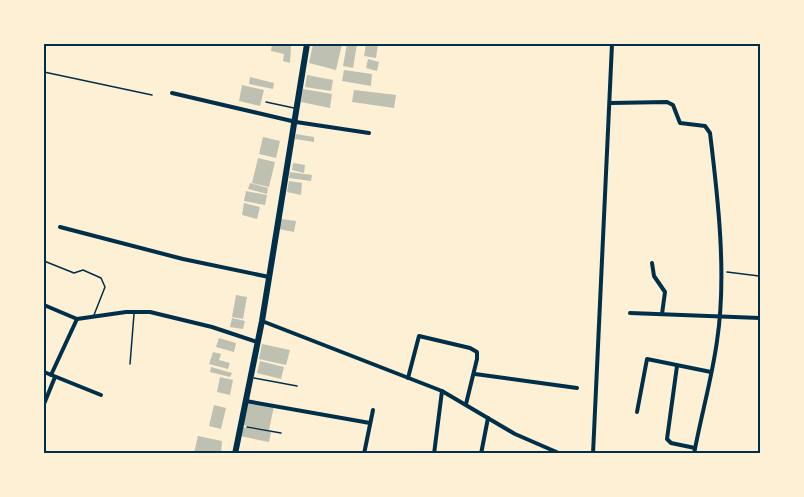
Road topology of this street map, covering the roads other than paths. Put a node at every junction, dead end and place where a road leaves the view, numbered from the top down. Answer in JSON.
{"nodes":[{"id":1,"x":308,"y":44,"type":"edge"},
{"id":2,"x":612,"y":44,"type":"edge"},
{"id":3,"x":172,"y":93,"type":"dead end"},
{"id":4,"x":266,"y":102,"type":"dead end"},
{"id":5,"x":611,"y":102,"type":"junction"},
{"id":6,"x":298,"y":109,"type":"junction"},
{"id":7,"x":296,"y":122,"type":"junction"},
{"id":8,"x":369,"y":133,"type":"dead end"},
{"id":9,"x":60,"y":227,"type":"dead end"},
{"id":10,"x":44,"y":261,"type":"edge"},
{"id":11,"x":652,"y":263,"type":"dead end"},
{"id":12,"x":269,"y":277,"type":"junction"},
{"id":13,"x":44,"y":305,"type":"edge"},
{"id":14,"x":134,"y":312,"type":"junction"},
{"id":15,"x":630,"y":313,"type":"dead end"},
{"id":16,"x":662,"y":314,"type":"junction"},
{"id":17,"x":94,"y":316,"type":"junction"},
{"id":18,"x":719,"y":316,"type":"junction"},
{"id":19,"x":760,"y":318,"type":"edge"},
{"id":20,"x":77,"y":319,"type":"junction"},
{"id":21,"x":262,"y":321,"type":"junction"},
{"id":22,"x":257,"y":342,"type":"junction"},
{"id":23,"x":130,"y":364,"type":"dead end"},
{"id":24,"x":677,"y":366,"type":"junction"},
{"id":25,"x":44,"y":372,"type":"edge"},
{"id":26,"x":711,"y":372,"type":"junction"},
{"id":27,"x":475,"y":374,"type":"junction"},
{"id":28,"x":53,"y":376,"type":"junction"},
{"id":29,"x":250,"y":377,"type":"junction"},
{"id":30,"x":408,"y":378,"type":"junction"},
{"id":31,"x":297,"y":386,"type":"dead end"},
{"id":32,"x":577,"y":388,"type":"dead end"},
{"id":33,"x":442,"y":392,"type":"junction"},
{"id":34,"x":101,"y":395,"type":"dead end"},
{"id":35,"x":246,"y":401,"type":"junction"},
{"id":36,"x":44,"y":404,"type":"edge"},
{"id":37,"x":466,"y":404,"type":"junction"},
{"id":38,"x":374,"y":410,"type":"dead end"},
{"id":39,"x":637,"y":412,"type":"dead end"},
{"id":40,"x":488,"y":418,"type":"junction"},
{"id":41,"x":370,"y":423,"type":"junction"},
{"id":42,"x":694,"y":451,"type":"edge"},
{"id":43,"x":235,"y":453,"type":"edge"},
{"id":44,"x":364,"y":453,"type":"edge"},
{"id":45,"x":434,"y":453,"type":"edge"},
{"id":46,"x":481,"y":453,"type":"edge"},
{"id":47,"x":561,"y":453,"type":"edge"},
{"id":48,"x":593,"y":453,"type":"edge"}],
"edges":[{"from":1,"to":6,"type":"main road"},
{"from":2,"to":5,"type":"street"},
{"from":3,"to":7,"type":"street"},
{"from":4,"to":6,"type":"lane"},
{"from":5,"to":18,"type":"street"},
{"from":5,"to":48,"type":"street"},
{"from":6,"to":7,"type":"main road"},
{"from":7,"to":8,"type":"street"},
{"from":7,"to":12,"type":"main road"},
{"from":9,"to":12,"type":"street"},
{"from":10,"to":17,"type":"lane"},
{"from":11,"to":16,"type":"street"},
{"from":12,"to":21,"type":"main road"},
{"from":13,"to":20,"type":"street"},
{"from":14,"to":17,"type":"street"},
{"from":14,"to":22,"type":"street"},
{"from":14,"to":23,"type":"lane"},
{"from":15,"to":16,"type":"street"},
{"from":16,"to":18,"type":"street"},
{"from":17,"to":20,"type":"street"},
{"from":18,"to":19,"type":"street"},
{"from":18,"to":26,"type":"street"},
{"from":20,"to":28,"type":"street"},
{"from":21,"to":22,"type":"main road"},
{"from":21,"to":30,"type":"street"},
{"from":22,"to":29,"type":"main road"},
{"from":24,"to":26,"type":"street"},
{"from":24,"to":39,"type":"street"},
{"from":24,"to":42,"type":"street"},
{"from":25,"to":28,"type":"street"},
{"from":26,"to":42,"type":"street"},
{"from":27,"to":30,"type":"street"},
{"from":27,"to":32,"type":"street"},
{"from":27,"to":37,"type":"street"},
{"from":28,"to":34,"type":"street"},
{"from":28,"to":36,"type":"street"},
{"from":29,"to":31,"type":"lane"},
{"from":29,"to":35,"type":"main road"},
{"from":30,"to":33,"type":"street"},
{"from":33,"to":37,"type":"street"},
{"from":33,"to":45,"type":"street"},
{"from":35,"to":41,"type":"street"},
{"from":35,"to":43,"type":"main road"},
{"from":37,"to":40,"type":"street"},
{"from":38,"to":41,"type":"street"},
{"from":40,"to":46,"type":"street"},
{"from":40,"to":47,"type":"street"},
{"from":41,"to":44,"type":"street"}]}
